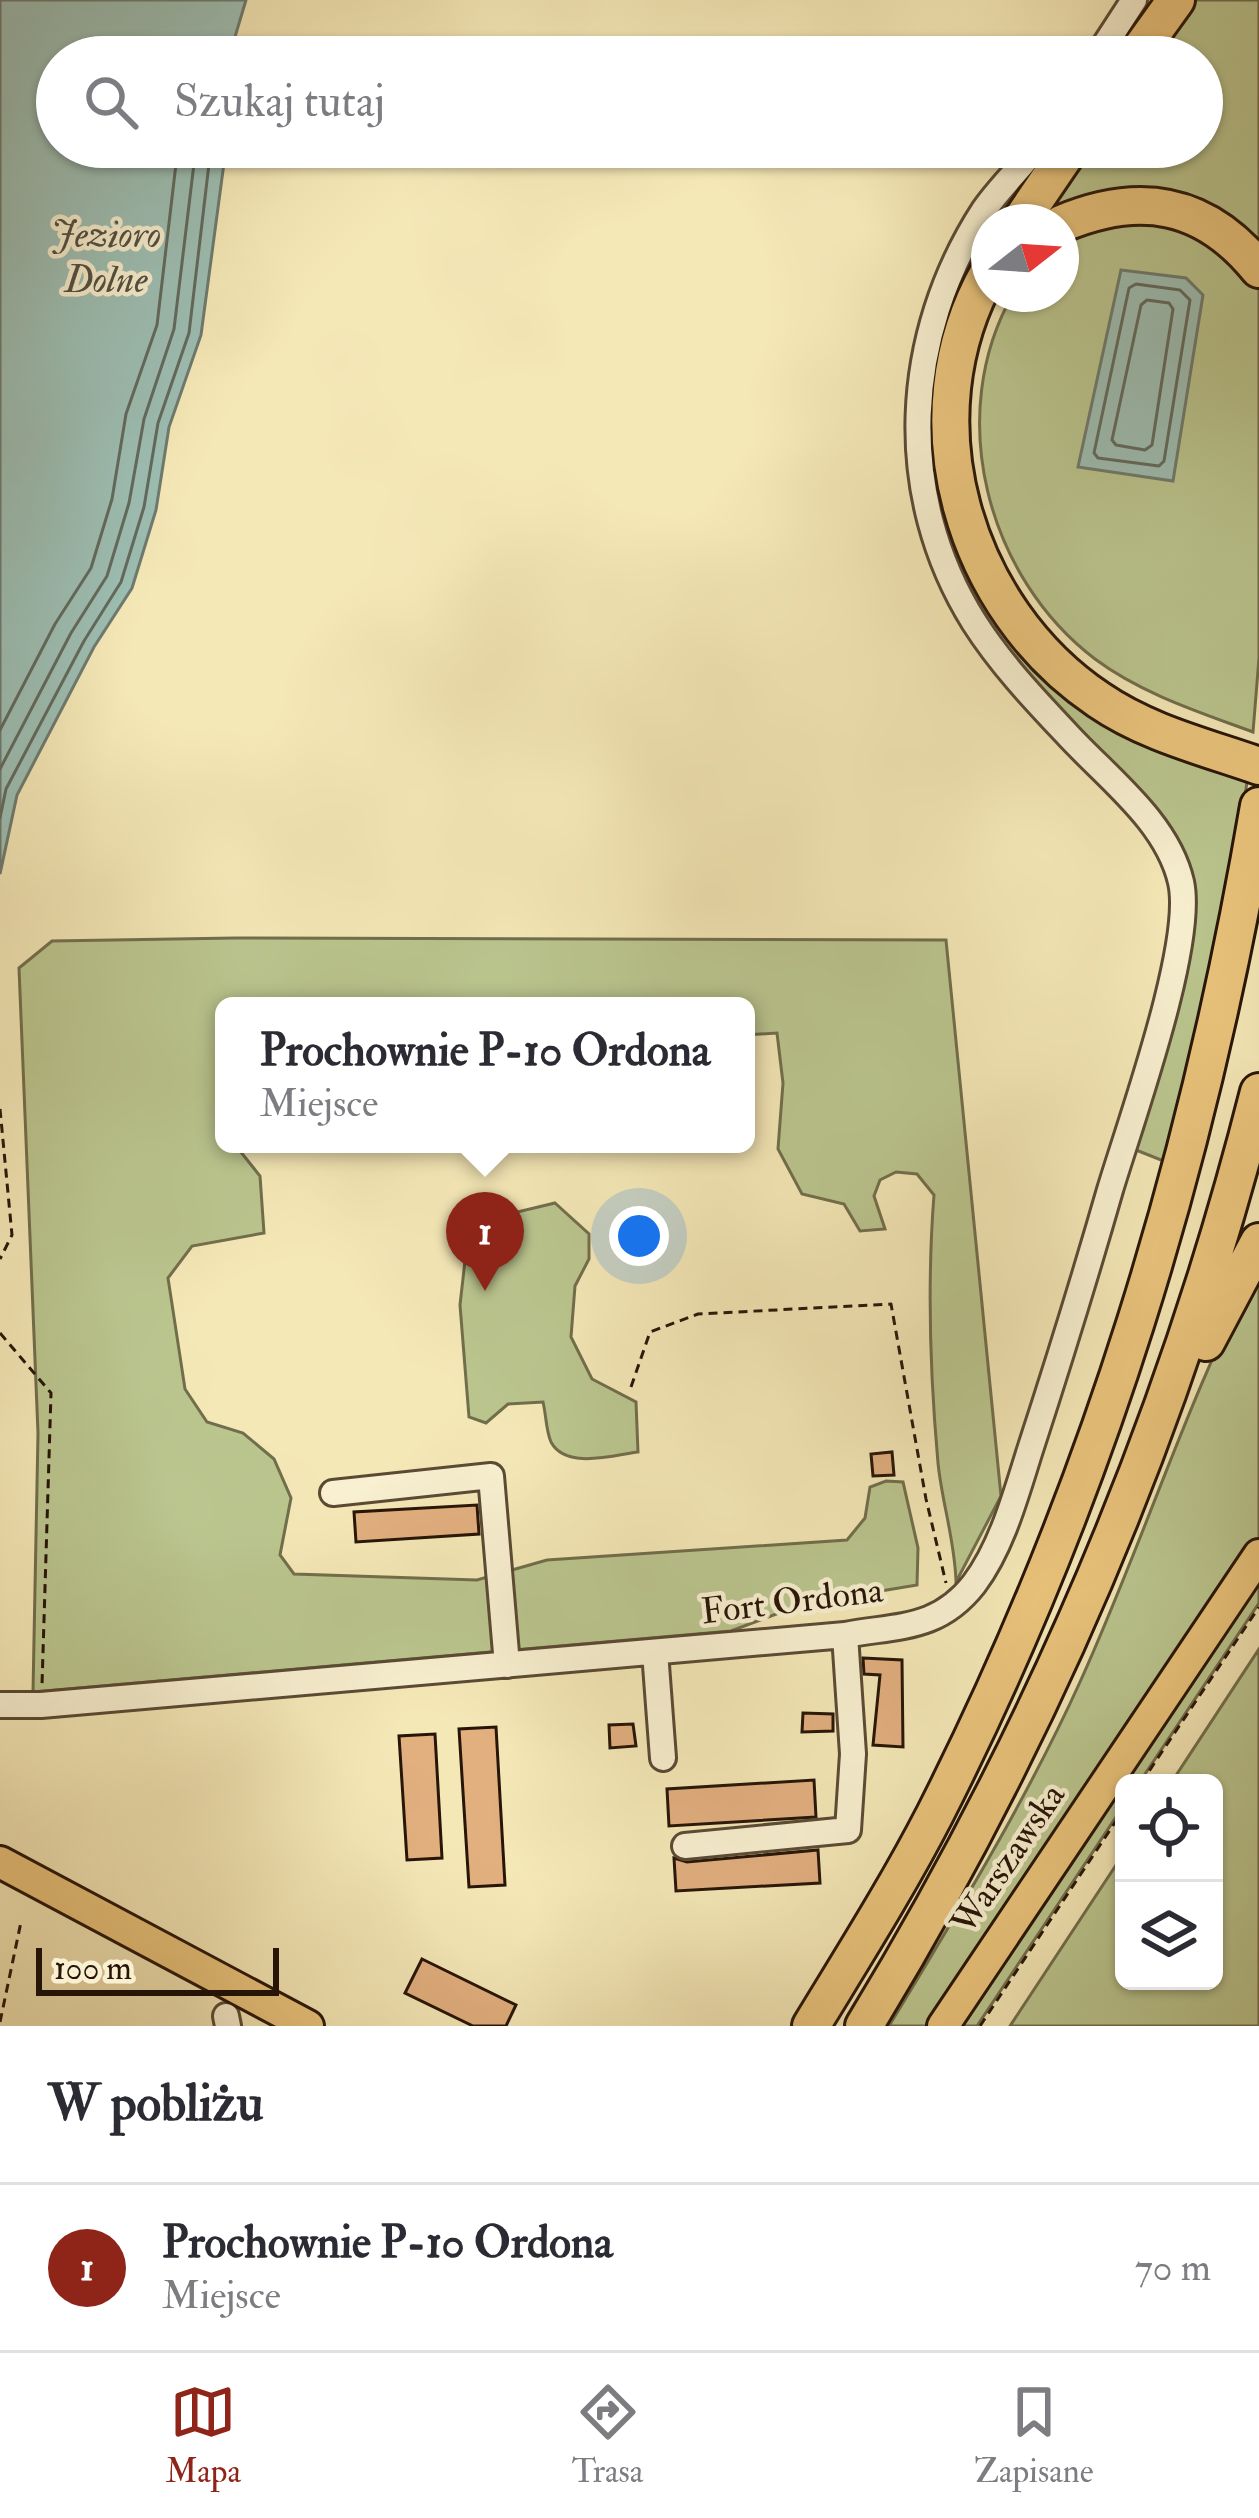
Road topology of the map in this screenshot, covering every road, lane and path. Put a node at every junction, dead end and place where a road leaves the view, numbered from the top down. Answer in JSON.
{"nodes":[{"id":1,"x":1134,"y":0,"type":"edge"},
{"id":2,"x":1176,"y":0,"type":"edge"},
{"id":3,"x":1111,"y":36,"type":"edge"},
{"id":4,"x":1150,"y":36,"type":"edge"},
{"id":5,"x":1019,"y":168,"type":"edge"},
{"id":6,"x":1057,"y":168,"type":"edge"},
{"id":7,"x":1032,"y":204,"type":"edge"},
{"id":8,"x":1079,"y":216,"type":"edge"},
{"id":9,"x":1259,"y":269,"type":"edge"},
{"id":10,"x":971,"y":311,"type":"edge"},
{"id":11,"x":991,"y":312,"type":"edge"},
{"id":12,"x":1247,"y":751,"type":"edge"},
{"id":13,"x":1259,"y":806,"type":"edge"},
{"id":14,"x":1259,"y":1092,"type":"edge"},
{"id":15,"x":0,"y":1109,"type":"edge"},
{"id":16,"x":1259,"y":1242,"type":"edge"},
{"id":17,"x":0,"y":1258,"type":"edge"},
{"id":18,"x":0,"y":1333,"type":"edge"},
{"id":19,"x":632,"y":1387,"type":"dead end"},
{"id":20,"x":1166,"y":1406,"type":"junction"},
{"id":21,"x":333,"y":1493,"type":"dead end"},
{"id":22,"x":1259,"y":1556,"type":"edge"},
{"id":23,"x":1259,"y":1606,"type":"edge"},
{"id":24,"x":946,"y":1614,"type":"junction"},
{"id":25,"x":845,"y":1635,"type":"junction"},
{"id":26,"x":655,"y":1652,"type":"junction"},
{"id":27,"x":507,"y":1666,"type":"junction"},
{"id":28,"x":0,"y":1705,"type":"edge"},
{"id":29,"x":41,"y":1705,"type":"junction"},
{"id":30,"x":663,"y":1758,"type":"dead end"},
{"id":31,"x":1147,"y":1774,"type":"edge"},
{"id":32,"x":1115,"y":1823,"type":"edge"},
{"id":33,"x":685,"y":1846,"type":"dead end"},
{"id":34,"x":0,"y":1862,"type":"edge"},
{"id":35,"x":21,"y":1922,"type":"dead end"},
{"id":36,"x":0,"y":2022,"type":"edge"},
{"id":37,"x":308,"y":2026,"type":"edge"},
{"id":38,"x":811,"y":2026,"type":"edge"},
{"id":39,"x":864,"y":2026,"type":"edge"},
{"id":40,"x":943,"y":2026,"type":"edge"},
{"id":41,"x":980,"y":2026,"type":"edge"}],
"edges":[{"from":1,"to":3,"type":"street"},
{"from":2,"to":4,"type":"highway"},
{"from":5,"to":24,"type":"street"},
{"from":6,"to":7,"type":"highway"},
{"from":8,"to":9,"type":"highway"},
{"from":10,"to":12,"type":"highway"},
{"from":11,"to":12,"type":"highway"},
{"from":13,"to":38,"type":"highway"},
{"from":14,"to":20,"type":"highway"},
{"from":15,"to":17,"type":"path"},
{"from":16,"to":20,"type":"highway"},
{"from":18,"to":29,"type":"path"},
{"from":19,"to":24,"type":"path"},
{"from":20,"to":39,"type":"highway"},
{"from":21,"to":27,"type":"street"},
{"from":22,"to":40,"type":"main road","name":"Warszawska"},
{"from":23,"to":31,"type":"path"},
{"from":24,"to":25,"type":"street","name":"Fort Ordona"},
{"from":25,"to":26,"type":"street","name":"Fort Ordona"},
{"from":25,"to":33,"type":"street"},
{"from":26,"to":27,"type":"street","name":"Fort Ordona"},
{"from":26,"to":30,"type":"street"},
{"from":27,"to":29,"type":"street","name":"Fort Ordona"},
{"from":28,"to":29,"type":"street","name":"Fort Ordona"},
{"from":32,"to":41,"type":"path"},
{"from":34,"to":37,"type":"main road"},
{"from":35,"to":36,"type":"path"}]}
